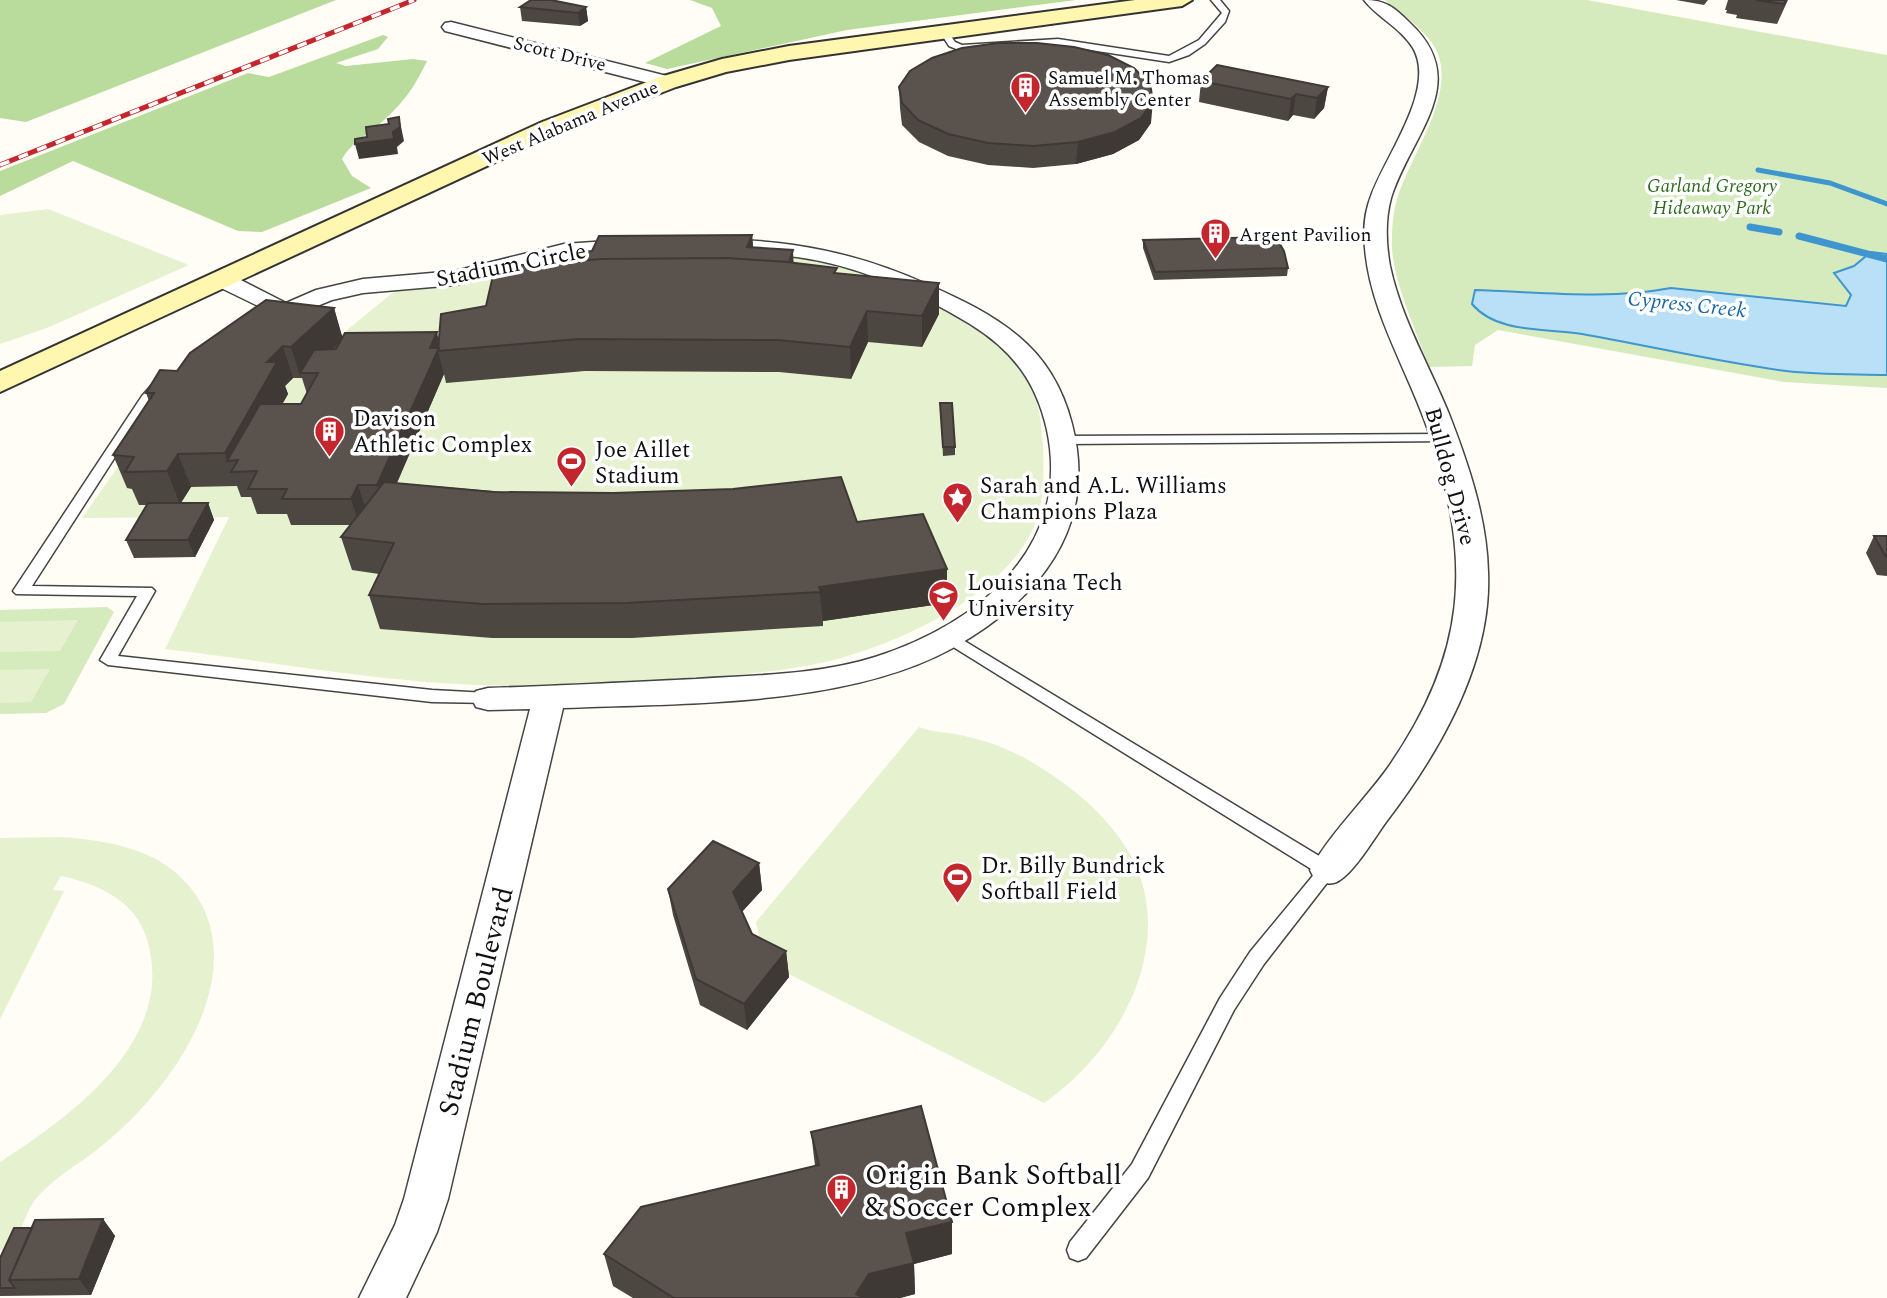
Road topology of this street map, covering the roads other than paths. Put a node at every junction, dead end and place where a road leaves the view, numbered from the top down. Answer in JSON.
{"nodes":[{"id":1,"x":1182,"y":0,"type":"edge"},
{"id":2,"x":1215,"y":0,"type":"edge"},
{"id":3,"x":1373,"y":0,"type":"edge"},
{"id":4,"x":451,"y":27,"type":"dead end"},
{"id":5,"x":944,"y":32,"type":"junction"},
{"id":6,"x":668,"y":82,"type":"junction"},
{"id":7,"x":225,"y":281,"type":"junction"},
{"id":8,"x":171,"y":375,"type":"edge"},
{"id":9,"x":0,"y":383,"type":"edge"},
{"id":10,"x":1445,"y":438,"type":"junction"},
{"id":11,"x":1062,"y":440,"type":"junction"},
{"id":12,"x":948,"y":636,"type":"junction"},
{"id":13,"x":549,"y":698,"type":"junction"},
{"id":14,"x":488,"y":699,"type":"joint"},
{"id":15,"x":1328,"y":870,"type":"junction"},
{"id":16,"x":1078,"y":1250,"type":"dead end"},
{"id":17,"x":382,"y":1298,"type":"edge"}],
"edges":[{"from":1,"to":5,"type":"main road","name":"West Alabama Avenue"},
{"from":2,"to":5,"type":"lane"},
{"from":3,"to":10,"type":"street","name":"Bulldog Drive"},
{"from":4,"to":6,"type":"street","name":"Scott Drive"},
{"from":5,"to":6,"type":"main road","name":"West Alabama Avenue"},
{"from":6,"to":7,"type":"main road","name":"West Alabama Avenue"},
{"from":7,"to":9,"type":"main road","name":"West Alabama Avenue"},
{"from":7,"to":11,"type":"street","name":"Stadium Circle"},
{"from":8,"to":14,"type":"lane"},
{"from":10,"to":11,"type":"lane"},
{"from":10,"to":15,"type":"street","name":"Bulldog Drive"},
{"from":11,"to":12,"type":"street","name":"Stadium Circle"},
{"from":12,"to":13,"type":"street","name":"Stadium Circle"},
{"from":12,"to":15,"type":"lane"},
{"from":13,"to":14,"type":"street","name":"Stadium Circle"},
{"from":13,"to":17,"type":"street","name":"Stadium Boulevard"},
{"from":15,"to":16,"type":"lane"}]}
